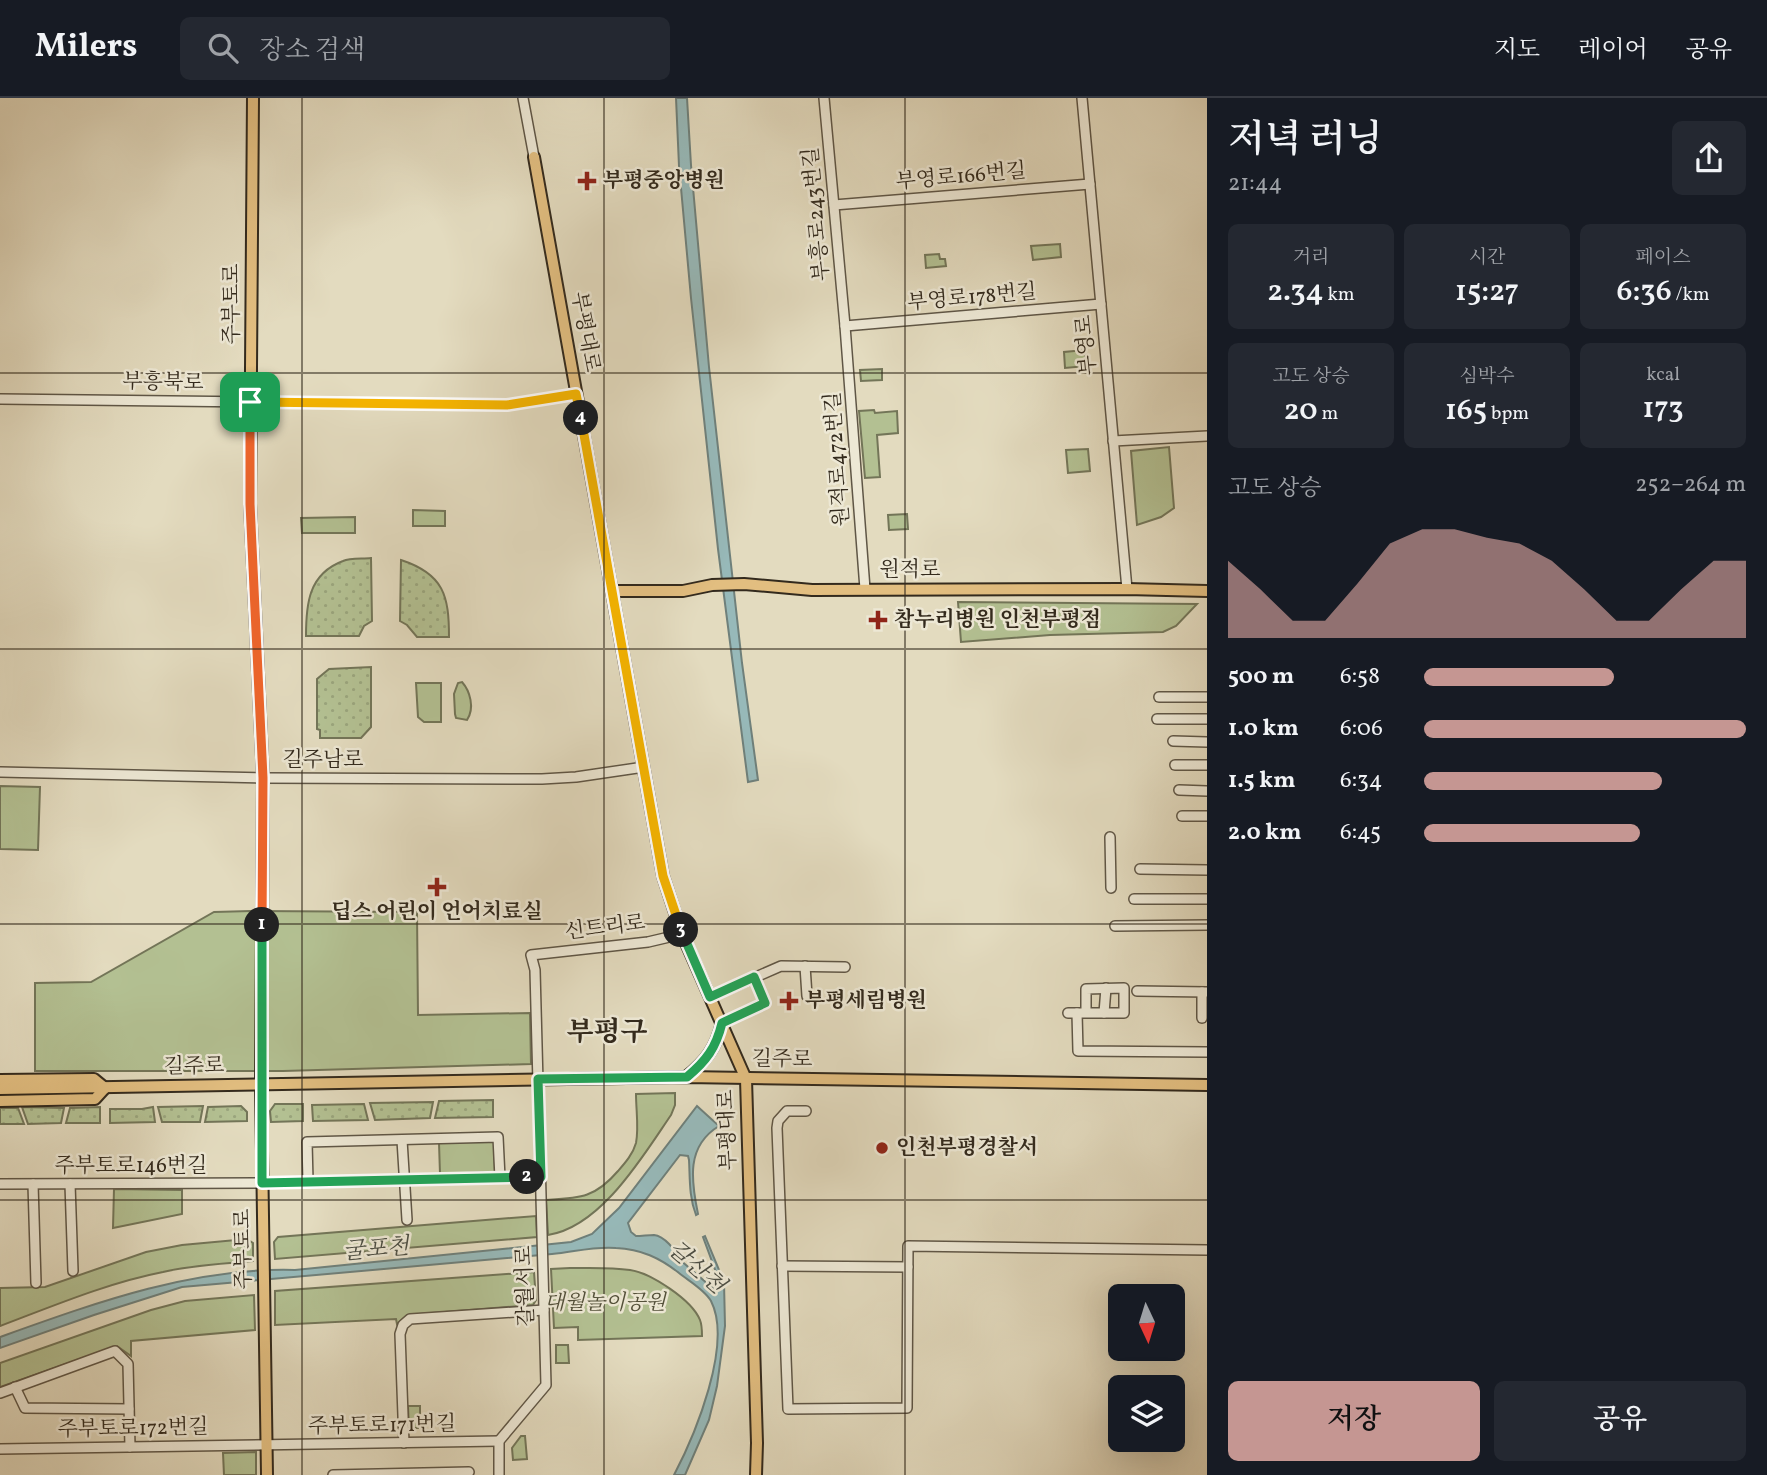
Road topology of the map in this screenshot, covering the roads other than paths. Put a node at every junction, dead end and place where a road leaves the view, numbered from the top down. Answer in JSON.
{"nodes":[{"id":1,"x":253,"y":98,"type":"edge"},
{"id":2,"x":523,"y":98,"type":"edge"},
{"id":3,"x":532,"y":98,"type":"edge"},
{"id":4,"x":824,"y":98,"type":"edge"},
{"id":5,"x":1082,"y":98,"type":"edge"},
{"id":6,"x":525,"y":112,"type":"junction"},
{"id":7,"x":534,"y":157,"type":"joint"},
{"id":8,"x":1090,"y":184,"type":"junction"},
{"id":9,"x":834,"y":205,"type":"junction"},
{"id":10,"x":1101,"y":304,"type":"junction"},
{"id":11,"x":845,"y":326,"type":"junction"},
{"id":12,"x":576,"y":394,"type":"junction"},
{"id":13,"x":0,"y":399,"type":"edge"},
{"id":14,"x":250,"y":402,"type":"junction"},
{"id":15,"x":1207,"y":436,"type":"edge"},
{"id":16,"x":1113,"y":441,"type":"junction"},
{"id":17,"x":865,"y":589,"type":"junction"},
{"id":18,"x":1127,"y":589,"type":"junction"},
{"id":19,"x":613,"y":591,"type":"junction"},
{"id":20,"x":1207,"y":591,"type":"edge"},
{"id":21,"x":1158,"y":697,"type":"dead end"},
{"id":22,"x":1207,"y":697,"type":"edge"},
{"id":23,"x":1157,"y":719,"type":"dead end"},
{"id":24,"x":1207,"y":719,"type":"edge"},
{"id":25,"x":1173,"y":741,"type":"dead end"},
{"id":26,"x":1207,"y":742,"type":"edge"},
{"id":27,"x":1175,"y":765,"type":"dead end"},
{"id":28,"x":1207,"y":765,"type":"edge"},
{"id":29,"x":644,"y":767,"type":"junction"},
{"id":30,"x":0,"y":772,"type":"edge"},
{"id":31,"x":263,"y":778,"type":"junction"},
{"id":32,"x":1179,"y":790,"type":"dead end"},
{"id":33,"x":1207,"y":791,"type":"edge"},
{"id":34,"x":1182,"y":816,"type":"dead end"},
{"id":35,"x":1207,"y":816,"type":"edge"},
{"id":36,"x":1110,"y":837,"type":"dead end"},
{"id":37,"x":1140,"y":869,"type":"dead end"},
{"id":38,"x":1207,"y":870,"type":"edge"},
{"id":39,"x":1111,"y":888,"type":"dead end"},
{"id":40,"x":1134,"y":898,"type":"dead end"},
{"id":41,"x":1207,"y":899,"type":"edge"},
{"id":42,"x":1207,"y":925,"type":"edge"},
{"id":43,"x":1115,"y":926,"type":"dead end"},
{"id":44,"x":682,"y":934,"type":"junction"},
{"id":45,"x":531,"y":955,"type":"joint"},
{"id":46,"x":805,"y":966,"type":"junction"},
{"id":47,"x":845,"y":967,"type":"dead end"},
{"id":48,"x":754,"y":977,"type":"junction"},
{"id":49,"x":1106,"y":988,"type":"junction"},
{"id":50,"x":1137,"y":991,"type":"dead end"},
{"id":51,"x":1205,"y":992,"type":"edge"},
{"id":52,"x":807,"y":996,"type":"dead end"},
{"id":53,"x":710,"y":997,"type":"junction"},
{"id":54,"x":1077,"y":1013,"type":"junction"},
{"id":55,"x":1104,"y":1013,"type":"junction"},
{"id":56,"x":1202,"y":1018,"type":"dead end"},
{"id":57,"x":722,"y":1023,"type":"junction"},
{"id":58,"x":1207,"y":1052,"type":"edge"},
{"id":59,"x":687,"y":1077,"type":"junction"},
{"id":60,"x":538,"y":1079,"type":"junction"},
{"id":61,"x":746,"y":1079,"type":"junction"},
{"id":62,"x":0,"y":1080,"type":"edge"},
{"id":63,"x":1207,"y":1085,"type":"edge"},
{"id":64,"x":261,"y":1086,"type":"junction"},
{"id":65,"x":105,"y":1088,"type":"junction"},
{"id":66,"x":0,"y":1089,"type":"edge"},
{"id":67,"x":0,"y":1101,"type":"edge"},
{"id":68,"x":806,"y":1111,"type":"dead end"},
{"id":69,"x":402,"y":1140,"type":"junction"},
{"id":70,"x":541,"y":1177,"type":"junction"},
{"id":71,"x":500,"y":1178,"type":"junction"},
{"id":72,"x":405,"y":1180,"type":"junction"},
{"id":73,"x":308,"y":1181,"type":"junction"},
{"id":74,"x":262,"y":1183,"type":"junction"},
{"id":75,"x":0,"y":1184,"type":"edge"},
{"id":76,"x":33,"y":1184,"type":"junction"},
{"id":77,"x":70,"y":1184,"type":"junction"},
{"id":78,"x":407,"y":1220,"type":"dead end"},
{"id":79,"x":1207,"y":1250,"type":"edge"},
{"id":80,"x":782,"y":1266,"type":"junction"},
{"id":81,"x":908,"y":1267,"type":"junction"},
{"id":82,"x":73,"y":1271,"type":"dead end"},
{"id":83,"x":36,"y":1283,"type":"dead end"},
{"id":84,"x":544,"y":1310,"type":"junction"},
{"id":85,"x":15,"y":1387,"type":"junction"},
{"id":86,"x":0,"y":1393,"type":"edge"},
{"id":87,"x":129,"y":1409,"type":"junction"},
{"id":88,"x":499,"y":1441,"type":"junction"},
{"id":89,"x":404,"y":1443,"type":"junction"},
{"id":90,"x":267,"y":1445,"type":"junction"},
{"id":91,"x":130,"y":1447,"type":"junction"},
{"id":92,"x":0,"y":1449,"type":"edge"},
{"id":93,"x":469,"y":1472,"type":"dead end"},
{"id":94,"x":419,"y":1474,"type":"edge"},
{"id":95,"x":452,"y":1474,"type":"edge"},
{"id":96,"x":267,"y":1475,"type":"edge"},
{"id":97,"x":333,"y":1475,"type":"edge"},
{"id":98,"x":349,"y":1475,"type":"edge"},
{"id":99,"x":368,"y":1475,"type":"edge"},
{"id":100,"x":499,"y":1475,"type":"edge"},
{"id":101,"x":756,"y":1475,"type":"edge"}],
"edges":[{"from":1,"to":14,"type":"main road","name":"주부토로"},
{"from":2,"to":6,"type":"street","name":"부평대로"},
{"from":3,"to":6,"type":"street"},
{"from":4,"to":9,"type":"street","name":"부흥로243번길"},
{"from":5,"to":8,"type":"street","name":"부영로"},
{"from":6,"to":7,"type":"street","name":"부평대로"},
{"from":7,"to":12,"type":"main road","name":"부평대로"},
{"from":8,"to":9,"type":"street","name":"부영로166번길"},
{"from":8,"to":10,"type":"street","name":"부영로"},
{"from":9,"to":11,"type":"street","name":"부흥로243번길"},
{"from":10,"to":11,"type":"street","name":"부영로178번길"},
{"from":10,"to":16,"type":"street","name":"부영로"},
{"from":11,"to":17,"type":"street","name":"원적로472번길"},
{"from":12,"to":14,"type":"street","name":"부흥북로"},
{"from":12,"to":19,"type":"main road","name":"부평대로"},
{"from":13,"to":14,"type":"street","name":"부흥북로"},
{"from":14,"to":31,"type":"main road","name":"주부토로"},
{"from":15,"to":16,"type":"street"},
{"from":16,"to":18,"type":"street","name":"부영로"},
{"from":17,"to":18,"type":"main road","name":"원적로"},
{"from":17,"to":19,"type":"main road","name":"원적로"},
{"from":18,"to":20,"type":"main road","name":"원적로"},
{"from":19,"to":29,"type":"main road","name":"부평대로"},
{"from":21,"to":22,"type":"street"},
{"from":23,"to":24,"type":"street"},
{"from":25,"to":26,"type":"street"},
{"from":27,"to":28,"type":"street"},
{"from":29,"to":31,"type":"street","name":"길주남로"},
{"from":29,"to":44,"type":"main road","name":"부평대로"},
{"from":30,"to":31,"type":"street","name":"길주남로"},
{"from":31,"to":64,"type":"main road","name":"주부토로"},
{"from":32,"to":33,"type":"street"},
{"from":34,"to":35,"type":"street"},
{"from":36,"to":39,"type":"street"},
{"from":37,"to":38,"type":"street"},
{"from":40,"to":41,"type":"street"},
{"from":42,"to":43,"type":"street"},
{"from":44,"to":45,"type":"street","name":"신트리로"},
{"from":44,"to":53,"type":"main road","name":"부평대로"},
{"from":45,"to":60,"type":"street","name":"갈월서로"},
{"from":46,"to":47,"type":"street"},
{"from":46,"to":48,"type":"street"},
{"from":46,"to":52,"type":"street"},
{"from":48,"to":53,"type":"street"},
{"from":48,"to":57,"type":"street"},
{"from":49,"to":54,"type":"street"},
{"from":49,"to":55,"type":"street"},
{"from":49,"to":55,"type":"street"},
{"from":50,"to":51,"type":"street"},
{"from":51,"to":56,"type":"street"},
{"from":53,"to":57,"type":"main road","name":"부평대로"},
{"from":54,"to":55,"type":"street"},
{"from":54,"to":58,"type":"street"},
{"from":57,"to":59,"type":"main road"},
{"from":57,"to":61,"type":"main road","name":"부평대로"},
{"from":59,"to":60,"type":"main road","name":"길주로"},
{"from":59,"to":61,"type":"main road","name":"길주로"},
{"from":60,"to":64,"type":"main road","name":"길주로"},
{"from":60,"to":70,"type":"street","name":"갈월서로"},
{"from":61,"to":63,"type":"main road","name":"길주로"},
{"from":61,"to":101,"type":"main road","name":"부평대로"},
{"from":62,"to":65,"type":"main road","name":"길주로"},
{"from":64,"to":65,"type":"main road","name":"길주로"},
{"from":64,"to":74,"type":"main road","name":"주부토로"},
{"from":65,"to":66,"type":"main road","name":"길주로"},
{"from":65,"to":67,"type":"main road","name":"길주로"},
{"from":68,"to":80,"type":"street"},
{"from":69,"to":71,"type":"street"},
{"from":69,"to":72,"type":"street"},
{"from":69,"to":73,"type":"street"},
{"from":70,"to":71,"type":"street","name":"주부토로146번길"},
{"from":70,"to":84,"type":"street","name":"갈월서로"},
{"from":71,"to":72,"type":"street","name":"주부토로146번길"},
{"from":72,"to":73,"type":"street","name":"주부토로146번길"},
{"from":72,"to":78,"type":"street"},
{"from":73,"to":74,"type":"street","name":"주부토로146번길"},
{"from":74,"to":77,"type":"street","name":"주부토로146번길"},
{"from":74,"to":90,"type":"main road","name":"주부토로"},
{"from":75,"to":76,"type":"street","name":"주부토로146번길"},
{"from":76,"to":77,"type":"street","name":"주부토로146번길"},
{"from":76,"to":83,"type":"street"},
{"from":77,"to":82,"type":"street"},
{"from":79,"to":81,"type":"street"},
{"from":80,"to":81,"type":"street"},
{"from":80,"to":81,"type":"street"},
{"from":84,"to":88,"type":"street","name":"갈월서로"},
{"from":84,"to":89,"type":"street"},
{"from":85,"to":86,"type":"street"},
{"from":85,"to":87,"type":"street"},
{"from":85,"to":87,"type":"street"},
{"from":87,"to":91,"type":"street"},
{"from":88,"to":89,"type":"street","name":"주부토로171번길"},
{"from":88,"to":100,"type":"street"},
{"from":89,"to":90,"type":"street","name":"주부토로171번길"},
{"from":90,"to":91,"type":"street","name":"주부토로172번길"},
{"from":90,"to":96,"type":"main road","name":"주부토로"},
{"from":91,"to":92,"type":"street","name":"주부토로172번길"},
{"from":93,"to":95,"type":"street"},
{"from":94,"to":95,"type":"street"},
{"from":94,"to":99,"type":"street"},
{"from":97,"to":98,"type":"street"},
{"from":98,"to":99,"type":"street"}]}
